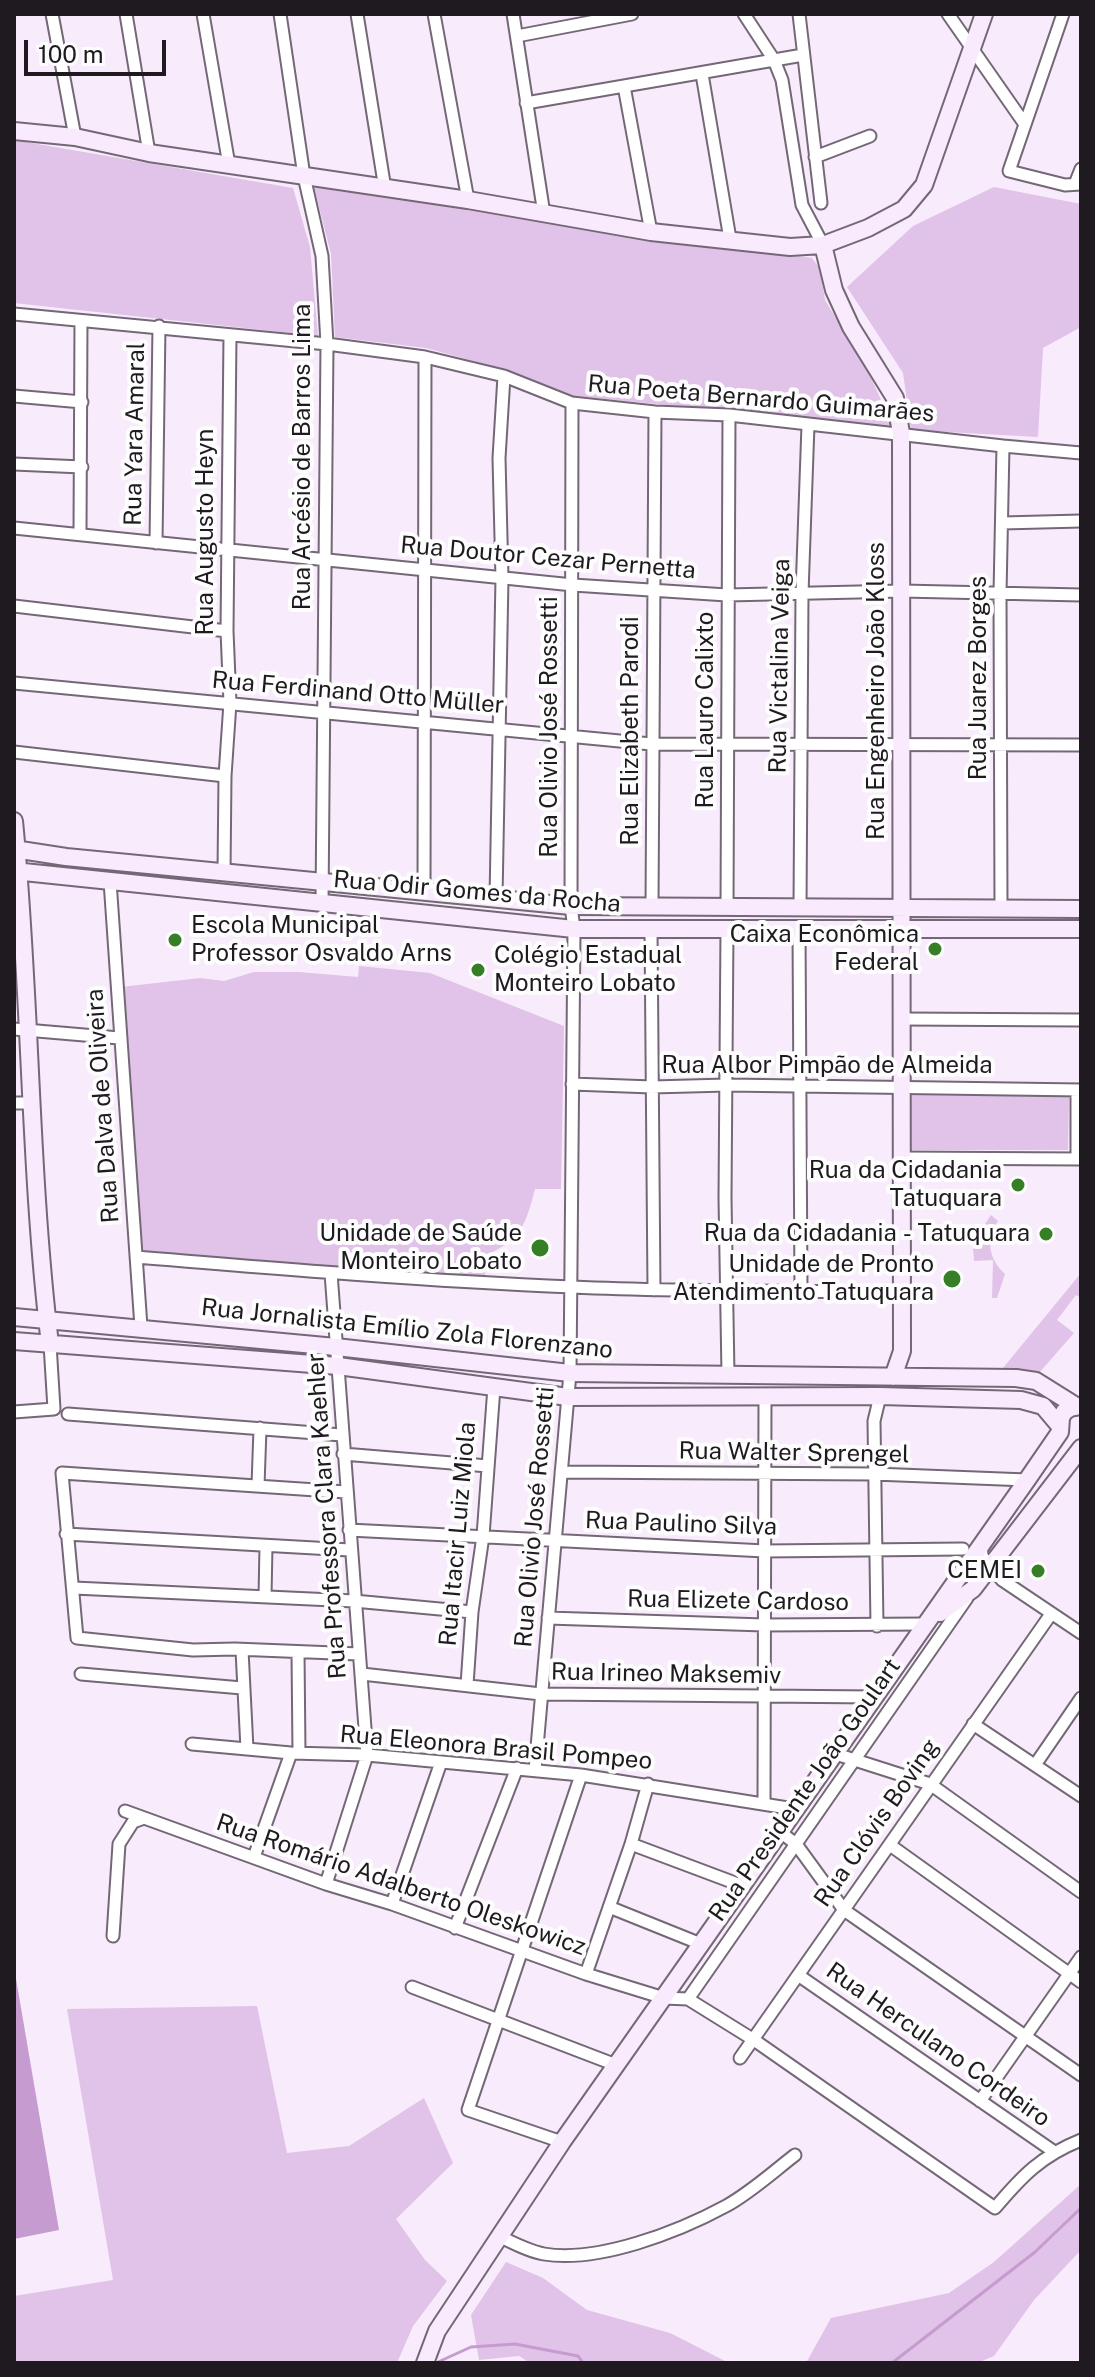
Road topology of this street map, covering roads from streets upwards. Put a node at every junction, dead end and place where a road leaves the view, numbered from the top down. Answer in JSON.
{"nodes":[{"id":1,"x":52,"y":14,"type":"edge"},
{"id":2,"x":126,"y":14,"type":"edge"},
{"id":3,"x":203,"y":14,"type":"edge"},
{"id":4,"x":280,"y":14,"type":"edge"},
{"id":5,"x":357,"y":14,"type":"edge"},
{"id":6,"x":434,"y":14,"type":"edge"},
{"id":7,"x":513,"y":14,"type":"edge"},
{"id":8,"x":632,"y":14,"type":"edge"},
{"id":9,"x":744,"y":14,"type":"edge"},
{"id":10,"x":799,"y":14,"type":"edge"},
{"id":11,"x":948,"y":14,"type":"edge"},
{"id":12,"x":984,"y":14,"type":"edge"},
{"id":13,"x":1063,"y":14,"type":"edge"},
{"id":14,"x":517,"y":36,"type":"junction"},
{"id":15,"x":973,"y":47,"type":"junction"},
{"id":16,"x":803,"y":55,"type":"junction"},
{"id":17,"x":774,"y":60,"type":"junction"},
{"id":18,"x":702,"y":74,"type":"junction"},
{"id":19,"x":624,"y":86,"type":"junction"},
{"id":20,"x":526,"y":103,"type":"junction"},
{"id":21,"x":1024,"y":123,"type":"junction"},
{"id":22,"x":14,"y":131,"type":"edge"},
{"id":23,"x":870,"y":136,"type":"dead end"},
{"id":24,"x":75,"y":137,"type":"junction"},
{"id":25,"x":149,"y":153,"type":"junction"},
{"id":26,"x":815,"y":157,"type":"junction"},
{"id":27,"x":229,"y":165,"type":"junction"},
{"id":28,"x":1081,"y":169,"type":"edge"},
{"id":29,"x":304,"y":176,"type":"junction"},
{"id":30,"x":1078,"y":184,"type":"edge"},
{"id":31,"x":385,"y":189,"type":"junction"},
{"id":32,"x":468,"y":200,"type":"junction"},
{"id":33,"x":821,"y":203,"type":"dead end"},
{"id":34,"x":544,"y":214,"type":"junction"},
{"id":35,"x":651,"y":232,"type":"junction"},
{"id":36,"x":730,"y":239,"type":"junction"},
{"id":37,"x":823,"y":245,"type":"junction"},
{"id":38,"x":14,"y":314,"type":"edge"},
{"id":39,"x":81,"y":321,"type":"junction"},
{"id":40,"x":159,"y":326,"type":"junction"},
{"id":41,"x":230,"y":335,"type":"junction"},
{"id":42,"x":327,"y":344,"type":"junction"},
{"id":43,"x":425,"y":357,"type":"junction"},
{"id":44,"x":504,"y":376,"type":"junction"},
{"id":45,"x":14,"y":396,"type":"edge"},
{"id":46,"x":82,"y":402,"type":"junction"},
{"id":47,"x":572,"y":403,"type":"junction"},
{"id":48,"x":655,"y":412,"type":"junction"},
{"id":49,"x":729,"y":415,"type":"junction"},
{"id":50,"x":808,"y":425,"type":"junction"},
{"id":51,"x":901,"y":433,"type":"junction"},
{"id":52,"x":1003,"y":446,"type":"junction"},
{"id":53,"x":1081,"y":453,"type":"edge"},
{"id":54,"x":14,"y":464,"type":"edge"},
{"id":55,"x":82,"y":467,"type":"junction"},
{"id":56,"x":1081,"y":521,"type":"edge"},
{"id":57,"x":1002,"y":523,"type":"junction"},
{"id":58,"x":14,"y":528,"type":"edge"},
{"id":59,"x":80,"y":533,"type":"junction"},
{"id":60,"x":156,"y":543,"type":"junction"},
{"id":61,"x":227,"y":551,"type":"junction"},
{"id":62,"x":326,"y":560,"type":"junction"},
{"id":63,"x":423,"y":570,"type":"junction"},
{"id":64,"x":502,"y":578,"type":"junction"},
{"id":65,"x":573,"y":585,"type":"junction"},
{"id":66,"x":654,"y":590,"type":"junction"},
{"id":67,"x":902,"y":591,"type":"junction"},
{"id":68,"x":802,"y":593,"type":"junction"},
{"id":69,"x":1000,"y":594,"type":"junction"},
{"id":70,"x":727,"y":595,"type":"junction"},
{"id":71,"x":1081,"y":595,"type":"edge"},
{"id":72,"x":14,"y":606,"type":"edge"},
{"id":73,"x":227,"y":631,"type":"junction"},
{"id":74,"x":14,"y":683,"type":"edge"},
{"id":75,"x":230,"y":703,"type":"junction"},
{"id":76,"x":325,"y":711,"type":"junction"},
{"id":77,"x":425,"y":723,"type":"junction"},
{"id":78,"x":499,"y":728,"type":"junction"},
{"id":79,"x":571,"y":736,"type":"junction"},
{"id":80,"x":654,"y":744,"type":"junction"},
{"id":81,"x":901,"y":744,"type":"junction"},
{"id":82,"x":729,"y":745,"type":"junction"},
{"id":83,"x":800,"y":745,"type":"junction"},
{"id":84,"x":1081,"y":745,"type":"edge"},
{"id":85,"x":1002,"y":746,"type":"junction"},
{"id":86,"x":14,"y":752,"type":"edge"},
{"id":87,"x":225,"y":776,"type":"junction"},
{"id":88,"x":14,"y":821,"type":"edge"},
{"id":89,"x":15,"y":849,"type":"edge"},
{"id":90,"x":17,"y":871,"type":"edge"},
{"id":91,"x":224,"y":872,"type":"junction"},
{"id":92,"x":110,"y":881,"type":"junction"},
{"id":93,"x":323,"y":882,"type":"junction"},
{"id":94,"x":424,"y":892,"type":"junction"},
{"id":95,"x":496,"y":898,"type":"junction"},
{"id":96,"x":322,"y":903,"type":"junction"},
{"id":97,"x":571,"y":906,"type":"junction"},
{"id":98,"x":652,"y":907,"type":"junction"},
{"id":99,"x":727,"y":908,"type":"junction"},
{"id":100,"x":800,"y":908,"type":"junction"},
{"id":101,"x":901,"y":909,"type":"junction"},
{"id":102,"x":1001,"y":909,"type":"junction"},
{"id":103,"x":1081,"y":909,"type":"edge"},
{"id":104,"x":727,"y":928,"type":"junction"},
{"id":105,"x":799,"y":928,"type":"junction"},
{"id":106,"x":901,"y":928,"type":"junction"},
{"id":107,"x":574,"y":929,"type":"junction"},
{"id":108,"x":651,"y":929,"type":"junction"},
{"id":109,"x":1081,"y":929,"type":"edge"},
{"id":110,"x":19,"y":958,"type":"edge"},
{"id":111,"x":902,"y":1019,"type":"junction"},
{"id":112,"x":1081,"y":1020,"type":"edge"},
{"id":113,"x":20,"y":1030,"type":"edge"},
{"id":114,"x":119,"y":1038,"type":"junction"},
{"id":115,"x":572,"y":1084,"type":"junction"},
{"id":116,"x":727,"y":1085,"type":"junction"},
{"id":117,"x":799,"y":1086,"type":"junction"},
{"id":118,"x":652,"y":1087,"type":"junction"},
{"id":119,"x":901,"y":1089,"type":"junction"},
{"id":120,"x":1079,"y":1090,"type":"edge"},
{"id":121,"x":22,"y":1103,"type":"edge"},
{"id":122,"x":900,"y":1158,"type":"junction"},
{"id":123,"x":1079,"y":1159,"type":"edge"},
{"id":124,"x":136,"y":1257,"type":"junction"},
{"id":125,"x":331,"y":1273,"type":"junction"},
{"id":126,"x":571,"y":1287,"type":"junction"},
{"id":127,"x":654,"y":1290,"type":"junction"},
{"id":128,"x":801,"y":1291,"type":"junction"},
{"id":129,"x":729,"y":1292,"type":"junction"},
{"id":130,"x":901,"y":1292,"type":"junction"},
{"id":131,"x":14,"y":1317,"type":"edge"},
{"id":132,"x":47,"y":1320,"type":"junction"},
{"id":133,"x":141,"y":1327,"type":"junction"},
{"id":134,"x":14,"y":1341,"type":"edge"},
{"id":135,"x":50,"y":1344,"type":"junction"},
{"id":136,"x":336,"y":1347,"type":"junction"},
{"id":137,"x":338,"y":1366,"type":"junction"},
{"id":138,"x":570,"y":1373,"type":"junction"},
{"id":139,"x":728,"y":1375,"type":"junction"},
{"id":140,"x":824,"y":1376,"type":"junction"},
{"id":141,"x":893,"y":1377,"type":"junction"},
{"id":142,"x":494,"y":1387,"type":"junction"},
{"id":143,"x":765,"y":1396,"type":"junction"},
{"id":144,"x":825,"y":1396,"type":"junction"},
{"id":145,"x":880,"y":1396,"type":"junction"},
{"id":146,"x":568,"y":1397,"type":"junction"},
{"id":147,"x":1079,"y":1406,"type":"edge"},
{"id":148,"x":14,"y":1412,"type":"edge"},
{"id":149,"x":68,"y":1414,"type":"dead end"},
{"id":150,"x":260,"y":1428,"type":"junction"},
{"id":151,"x":1059,"y":1428,"type":"junction"},
{"id":152,"x":342,"y":1435,"type":"junction"},
{"id":153,"x":1081,"y":1447,"type":"edge"},
{"id":154,"x":343,"y":1454,"type":"junction"},
{"id":155,"x":488,"y":1466,"type":"junction"},
{"id":156,"x":561,"y":1472,"type":"junction"},
{"id":157,"x":766,"y":1474,"type":"junction"},
{"id":158,"x":874,"y":1474,"type":"junction"},
{"id":159,"x":1027,"y":1480,"type":"junction"},
{"id":160,"x":258,"y":1486,"type":"junction"},
{"id":161,"x":346,"y":1492,"type":"junction"},
{"id":162,"x":349,"y":1530,"type":"junction"},
{"id":163,"x":66,"y":1534,"type":"junction"},
{"id":164,"x":483,"y":1536,"type":"junction"},
{"id":165,"x":554,"y":1541,"type":"junction"},
{"id":166,"x":982,"y":1543,"type":"junction"},
{"id":167,"x":266,"y":1546,"type":"junction"},
{"id":168,"x":963,"y":1549,"type":"dead end"},
{"id":169,"x":350,"y":1550,"type":"junction"},
{"id":170,"x":876,"y":1550,"type":"junction"},
{"id":171,"x":765,"y":1551,"type":"junction"},
{"id":172,"x":989,"y":1567,"type":"junction"},
{"id":173,"x":74,"y":1588,"type":"junction"},
{"id":174,"x":973,"y":1589,"type":"junction"},
{"id":175,"x":265,"y":1597,"type":"junction"},
{"id":176,"x":354,"y":1601,"type":"junction"},
{"id":177,"x":472,"y":1612,"type":"junction"},
{"id":178,"x":1051,"y":1614,"type":"junction"},
{"id":179,"x":548,"y":1618,"type":"junction"},
{"id":180,"x":926,"y":1624,"type":"junction"},
{"id":181,"x":764,"y":1625,"type":"junction"},
{"id":182,"x":877,"y":1626,"type":"junction"},
{"id":183,"x":1081,"y":1633,"type":"edge"},
{"id":184,"x":242,"y":1650,"type":"junction"},
{"id":185,"x":298,"y":1652,"type":"junction"},
{"id":186,"x":359,"y":1654,"type":"junction"},
{"id":187,"x":81,"y":1674,"type":"dead end"},
{"id":188,"x":362,"y":1674,"type":"junction"},
{"id":189,"x":467,"y":1685,"type":"junction"},
{"id":190,"x":242,"y":1688,"type":"junction"},
{"id":191,"x":541,"y":1694,"type":"junction"},
{"id":192,"x":875,"y":1697,"type":"junction"},
{"id":193,"x":764,"y":1698,"type":"junction"},
{"id":194,"x":1081,"y":1698,"type":"edge"},
{"id":195,"x":973,"y":1724,"type":"junction"},
{"id":196,"x":192,"y":1744,"type":"dead end"},
{"id":197,"x":247,"y":1749,"type":"junction"},
{"id":198,"x":295,"y":1753,"type":"junction"},
{"id":199,"x":836,"y":1754,"type":"junction"},
{"id":200,"x":367,"y":1755,"type":"junction"},
{"id":201,"x":856,"y":1759,"type":"junction"},
{"id":202,"x":441,"y":1762,"type":"junction"},
{"id":203,"x":1035,"y":1765,"type":"junction"},
{"id":204,"x":517,"y":1768,"type":"junction"},
{"id":205,"x":535,"y":1770,"type":"junction"},
{"id":206,"x":581,"y":1775,"type":"junction"},
{"id":207,"x":648,"y":1784,"type":"junction"},
{"id":208,"x":930,"y":1784,"type":"junction"},
{"id":209,"x":1081,"y":1796,"type":"edge"},
{"id":210,"x":764,"y":1802,"type":"junction"},
{"id":211,"x":794,"y":1809,"type":"junction"},
{"id":212,"x":125,"y":1811,"type":"dead end"},
{"id":213,"x":144,"y":1818,"type":"junction"},
{"id":214,"x":779,"y":1831,"type":"junction"},
{"id":215,"x":631,"y":1844,"type":"junction"},
{"id":216,"x":796,"y":1844,"type":"junction"},
{"id":217,"x":890,"y":1845,"type":"junction"},
{"id":218,"x":254,"y":1857,"type":"junction"},
{"id":219,"x":326,"y":1884,"type":"junction"},
{"id":220,"x":743,"y":1886,"type":"junction"},
{"id":221,"x":1081,"y":1892,"type":"edge"},
{"id":222,"x":392,"y":1904,"type":"junction"},
{"id":223,"x":609,"y":1907,"type":"junction"},
{"id":224,"x":844,"y":1910,"type":"junction"},
{"id":225,"x":455,"y":1928,"type":"junction"},
{"id":226,"x":113,"y":1936,"type":"dead end"},
{"id":227,"x":701,"y":1944,"type":"junction"},
{"id":228,"x":522,"y":1952,"type":"junction"},
{"id":229,"x":1081,"y":1957,"type":"edge"},
{"id":230,"x":586,"y":1974,"type":"junction"},
{"id":231,"x":1069,"y":1974,"type":"junction"},
{"id":232,"x":798,"y":1975,"type":"junction"},
{"id":233,"x":1081,"y":1982,"type":"edge"},
{"id":234,"x":412,"y":1987,"type":"dead end"},
{"id":235,"x":664,"y":1998,"type":"junction"},
{"id":236,"x":688,"y":1999,"type":"junction"},
{"id":237,"x":498,"y":2020,"type":"junction"},
{"id":238,"x":1025,"y":2036,"type":"junction"},
{"id":239,"x":754,"y":2040,"type":"junction"},
{"id":240,"x":740,"y":2058,"type":"dead end"},
{"id":241,"x":616,"y":2065,"type":"junction"},
{"id":242,"x":1081,"y":2075,"type":"edge"},
{"id":243,"x":980,"y":2101,"type":"junction"},
{"id":244,"x":1081,"y":2140,"type":"edge"},
{"id":245,"x":562,"y":2142,"type":"junction"},
{"id":246,"x":1053,"y":2151,"type":"junction"},
{"id":247,"x":795,"y":2155,"type":"dead end"},
{"id":248,"x":499,"y":2236,"type":"junction"},
{"id":249,"x":425,"y":2363,"type":"edge"}],
"edges":[{"from":1,"to":24,"type":"street"},
{"from":2,"to":25,"type":"street"},
{"from":3,"to":27,"type":"street"},
{"from":4,"to":29,"type":"street","name":"Rua Arcésio de Barros Lima"},
{"from":5,"to":31,"type":"street"},
{"from":6,"to":32,"type":"street"},
{"from":7,"to":14,"type":"street"},
{"from":8,"to":14,"type":"street"},
{"from":9,"to":17,"type":"street","name":"Rua Engenheiro João Kloss"},
{"from":10,"to":16,"type":"street"},
{"from":11,"to":15,"type":"street"},
{"from":12,"to":15,"type":"street"},
{"from":13,"to":21,"type":"street"},
{"from":14,"to":20,"type":"street"},
{"from":15,"to":21,"type":"street"},
{"from":15,"to":37,"type":"street"},
{"from":16,"to":17,"type":"street"},
{"from":16,"to":26,"type":"street"},
{"from":17,"to":18,"type":"street"},
{"from":17,"to":37,"type":"street","name":"Rua Engenheiro João Kloss"},
{"from":18,"to":19,"type":"street"},
{"from":18,"to":36,"type":"street"},
{"from":19,"to":20,"type":"street"},
{"from":19,"to":35,"type":"street"},
{"from":20,"to":34,"type":"street"},
{"from":21,"to":30,"type":"street"},
{"from":22,"to":24,"type":"street"},
{"from":23,"to":26,"type":"street"},
{"from":24,"to":25,"type":"street"},
{"from":25,"to":27,"type":"street"},
{"from":26,"to":33,"type":"street"},
{"from":27,"to":29,"type":"street"},
{"from":28,"to":30,"type":"street"},
{"from":29,"to":31,"type":"street"},
{"from":29,"to":42,"type":"street","name":"Rua Arcésio de Barros Lima"},
{"from":31,"to":32,"type":"street"},
{"from":32,"to":34,"type":"street"},
{"from":34,"to":35,"type":"street"},
{"from":35,"to":36,"type":"street"},
{"from":36,"to":37,"type":"street"},
{"from":37,"to":51,"type":"street","name":"Rua Engenheiro João Kloss"},
{"from":38,"to":39,"type":"street","name":"Rua Poeta Bernardo Guimarães"},
{"from":39,"to":40,"type":"street","name":"Rua Poeta Bernardo Guimarães"},
{"from":39,"to":46,"type":"street"},
{"from":40,"to":41,"type":"street","name":"Rua Poeta Bernardo Guimarães"},
{"from":40,"to":60,"type":"street","name":"Rua Yara Amaral"},
{"from":41,"to":42,"type":"street","name":"Rua Poeta Bernardo Guimarães"},
{"from":41,"to":61,"type":"street","name":"Rua Augusto Heyn"},
{"from":42,"to":43,"type":"street","name":"Rua Poeta Bernardo Guimarães"},
{"from":42,"to":62,"type":"street","name":"Rua Arcésio de Barros Lima"},
{"from":43,"to":44,"type":"street","name":"Rua Poeta Bernardo Guimarães"},
{"from":43,"to":63,"type":"street"},
{"from":44,"to":47,"type":"street","name":"Rua Poeta Bernardo Guimarães"},
{"from":44,"to":64,"type":"street"},
{"from":45,"to":46,"type":"street"},
{"from":46,"to":55,"type":"street"},
{"from":47,"to":48,"type":"street","name":"Rua Poeta Bernardo Guimarães"},
{"from":47,"to":65,"type":"street","name":"Rua Olivio José Rossetti"},
{"from":48,"to":49,"type":"street","name":"Rua Poeta Bernardo Guimarães"},
{"from":48,"to":66,"type":"street","name":"Rua Elizabeth Parodi"},
{"from":49,"to":50,"type":"street","name":"Rua Poeta Bernardo Guimarães"},
{"from":49,"to":70,"type":"street","name":"Rua Lauro Calixto"},
{"from":50,"to":51,"type":"street","name":"Rua Poeta Bernardo Guimarães"},
{"from":50,"to":68,"type":"street","name":"Rua Victalina Veiga"},
{"from":51,"to":52,"type":"street","name":"Rua Poeta Bernardo Guimarães"},
{"from":51,"to":67,"type":"street","name":"Rua Engenheiro João Kloss"},
{"from":52,"to":53,"type":"street","name":"Rua Poeta Bernardo Guimarães"},
{"from":52,"to":57,"type":"street","name":"Rua Juarez Borges"},
{"from":54,"to":55,"type":"street"},
{"from":55,"to":59,"type":"street"},
{"from":56,"to":57,"type":"street"},
{"from":57,"to":69,"type":"street","name":"Rua Juarez Borges"},
{"from":58,"to":59,"type":"street","name":"Rua Doutor Cezar Pernetta"},
{"from":59,"to":60,"type":"street","name":"Rua Doutor Cezar Pernetta"},
{"from":60,"to":61,"type":"street","name":"Rua Doutor Cezar Pernetta"},
{"from":61,"to":62,"type":"street","name":"Rua Doutor Cezar Pernetta"},
{"from":61,"to":73,"type":"street","name":"Rua Augusto Heyn"},
{"from":62,"to":63,"type":"street","name":"Rua Doutor Cezar Pernetta"},
{"from":62,"to":76,"type":"street","name":"Rua Arcésio de Barros Lima"},
{"from":63,"to":64,"type":"street","name":"Rua Doutor Cezar Pernetta"},
{"from":63,"to":77,"type":"street"},
{"from":64,"to":65,"type":"street","name":"Rua Doutor Cezar Pernetta"},
{"from":64,"to":78,"type":"street"},
{"from":65,"to":66,"type":"street","name":"Rua Doutor Cezar Pernetta"},
{"from":65,"to":79,"type":"street","name":"Rua Olivio José Rossetti"},
{"from":66,"to":70,"type":"street","name":"Rua Doutor Cezar Pernetta"},
{"from":66,"to":80,"type":"street","name":"Rua Elizabeth Parodi"},
{"from":67,"to":68,"type":"street","name":"Rua Doutor Cezar Pernetta"},
{"from":67,"to":69,"type":"street","name":"Rua Doutor Cezar Pernetta"},
{"from":67,"to":81,"type":"street","name":"Rua Engenheiro João Kloss"},
{"from":68,"to":70,"type":"street","name":"Rua Doutor Cezar Pernetta"},
{"from":68,"to":83,"type":"street","name":"Rua Victalina Veiga"},
{"from":69,"to":71,"type":"street","name":"Rua Doutor Cezar Pernetta"},
{"from":69,"to":85,"type":"street","name":"Rua Juarez Borges"},
{"from":70,"to":82,"type":"street","name":"Rua Lauro Calixto"},
{"from":72,"to":73,"type":"street"},
{"from":73,"to":75,"type":"street","name":"Rua Augusto Heyn"},
{"from":74,"to":75,"type":"street","name":"Rua Ferdinand Otto Müller"},
{"from":75,"to":76,"type":"street","name":"Rua Ferdinand Otto Müller"},
{"from":75,"to":87,"type":"street","name":"Rua Augusto Heyn"},
{"from":76,"to":77,"type":"street","name":"Rua Ferdinand Otto Müller"},
{"from":76,"to":93,"type":"street","name":"Rua Arcésio de Barros Lima"},
{"from":77,"to":78,"type":"street","name":"Rua Ferdinand Otto Müller"},
{"from":77,"to":94,"type":"street"},
{"from":78,"to":79,"type":"street","name":"Rua Ferdinand Otto Müller"},
{"from":78,"to":95,"type":"street"},
{"from":79,"to":80,"type":"street","name":"Rua Ferdinand Otto Müller"},
{"from":79,"to":97,"type":"street","name":"Rua Olivio José Rossetti"},
{"from":80,"to":82,"type":"street","name":"Rua Ferdinand Otto Müller"},
{"from":80,"to":98,"type":"street","name":"Rua Elizabeth Parodi"},
{"from":81,"to":83,"type":"street","name":"Rua Ferdinand Otto Müller"},
{"from":81,"to":85,"type":"street","name":"Rua Ferdinand Otto Müller"},
{"from":81,"to":101,"type":"street","name":"Rua Engenheiro João Kloss"},
{"from":82,"to":83,"type":"street","name":"Rua Ferdinand Otto Müller"},
{"from":82,"to":99,"type":"street","name":"Rua Lauro Calixto"},
{"from":83,"to":100,"type":"street","name":"Rua Victalina Veiga"},
{"from":84,"to":85,"type":"street","name":"Rua Ferdinand Otto Müller"},
{"from":85,"to":102,"type":"street","name":"Rua Juarez Borges"},
{"from":86,"to":87,"type":"street"},
{"from":87,"to":91,"type":"street","name":"Rua Augusto Heyn"},
{"from":88,"to":89,"type":"street"},
{"from":89,"to":90,"type":"street"},
{"from":89,"to":91,"type":"street","name":"Rua Odir Gomes da Rocha"},
{"from":90,"to":92,"type":"street","name":"Rua Odir Gomes da Rocha"},
{"from":90,"to":110,"type":"street"},
{"from":91,"to":93,"type":"street","name":"Rua Odir Gomes da Rocha"},
{"from":92,"to":96,"type":"street","name":"Rua Odir Gomes da Rocha"},
{"from":92,"to":114,"type":"street","name":"Rua Dalva de Oliveira"},
{"from":93,"to":94,"type":"street","name":"Rua Odir Gomes da Rocha"},
{"from":93,"to":96,"type":"street","name":"Rua Arcésio de Barros Lima"},
{"from":94,"to":95,"type":"street","name":"Rua Odir Gomes da Rocha"},
{"from":95,"to":97,"type":"street","name":"Rua Odir Gomes da Rocha"},
{"from":96,"to":107,"type":"street","name":"Rua Odir Gomes da Rocha"},
{"from":97,"to":98,"type":"street","name":"Rua Odir Gomes da Rocha"},
{"from":97,"to":107,"type":"street","name":"Rua Olivio José Rossetti"},
{"from":98,"to":99,"type":"street","name":"Rua Odir Gomes da Rocha"},
{"from":99,"to":100,"type":"street","name":"Rua Odir Gomes da Rocha"},
{"from":100,"to":101,"type":"street","name":"Rua Odir Gomes da Rocha"},
{"from":101,"to":102,"type":"street","name":"Rua Odir Gomes da Rocha"},
{"from":101,"to":106,"type":"street","name":"Rua Engenheiro João Kloss"},
{"from":102,"to":103,"type":"street","name":"Rua Odir Gomes da Rocha"},
{"from":104,"to":105,"type":"street","name":"Rua Odir Gomes da Rocha"},
{"from":104,"to":108,"type":"street","name":"Rua Odir Gomes da Rocha"},
{"from":104,"to":116,"type":"street"},
{"from":105,"to":106,"type":"street","name":"Rua Odir Gomes da Rocha"},
{"from":105,"to":117,"type":"street"},
{"from":106,"to":109,"type":"street","name":"Rua Odir Gomes da Rocha"},
{"from":106,"to":111,"type":"street","name":"Rua Engenheiro João Kloss"},
{"from":107,"to":108,"type":"street","name":"Rua Odir Gomes da Rocha"},
{"from":107,"to":115,"type":"street","name":"Rua Olivio José Rossetti"},
{"from":108,"to":118,"type":"street"},
{"from":110,"to":113,"type":"street"},
{"from":111,"to":112,"type":"street"},
{"from":111,"to":119,"type":"street","name":"Rua Engenheiro João Kloss"},
{"from":113,"to":114,"type":"street"},
{"from":113,"to":121,"type":"street"},
{"from":114,"to":124,"type":"street","name":"Rua Dalva de Oliveira"},
{"from":115,"to":118,"type":"street","name":"Rua Albor Pimpão de Almeida"},
{"from":115,"to":126,"type":"street","name":"Rua Olivio José Rossetti"},
{"from":116,"to":117,"type":"street","name":"Rua Albor Pimpão de Almeida"},
{"from":116,"to":118,"type":"street","name":"Rua Albor Pimpão de Almeida"},
{"from":116,"to":129,"type":"street"},
{"from":117,"to":119,"type":"street","name":"Rua Albor Pimpão de Almeida"},
{"from":117,"to":128,"type":"street"},
{"from":118,"to":127,"type":"street"},
{"from":119,"to":120,"type":"street","name":"Rua Albor Pimpão de Almeida"},
{"from":119,"to":122,"type":"street","name":"Rua Engenheiro João Kloss"},
{"from":120,"to":123,"type":"street"},
{"from":121,"to":132,"type":"street"},
{"from":122,"to":123,"type":"street"},
{"from":122,"to":130,"type":"street","name":"Rua Engenheiro João Kloss"},
{"from":124,"to":125,"type":"street"},
{"from":124,"to":133,"type":"street","name":"Rua Dalva de Oliveira"},
{"from":125,"to":126,"type":"street"},
{"from":125,"to":136,"type":"street","name":"Rua Professora Clara Kaehler"},
{"from":126,"to":127,"type":"street"},
{"from":126,"to":138,"type":"street","name":"Rua Olivio José Rossetti"},
{"from":127,"to":129,"type":"street"},
{"from":128,"to":129,"type":"street"},
{"from":128,"to":130,"type":"street"},
{"from":129,"to":139,"type":"street"},
{"from":130,"to":141,"type":"street","name":"Rua Engenheiro João Kloss"},
{"from":131,"to":132,"type":"street","name":"Rua Jornalista Emílio Zola Florenzano"},
{"from":132,"to":133,"type":"street","name":"Rua Jornalista Emílio Zola Florenzano"},
{"from":132,"to":135,"type":"street"},
{"from":133,"to":136,"type":"street","name":"Rua Jornalista Emílio Zola Florenzano"},
{"from":134,"to":135,"type":"street","name":"Rua Jornalista Emílio Zola Florenzano"},
{"from":135,"to":137,"type":"street","name":"Rua Jornalista Emílio Zola Florenzano"},
{"from":135,"to":148,"type":"street"},
{"from":136,"to":137,"type":"street","name":"Rua Professora Clara Kaehler"},
{"from":136,"to":138,"type":"street","name":"Rua Jornalista Emílio Zola Florenzano"},
{"from":137,"to":142,"type":"street","name":"Rua Jornalista Emílio Zola Florenzano"},
{"from":137,"to":152,"type":"street","name":"Rua Professora Clara Kaehler"},
{"from":138,"to":139,"type":"street","name":"Rua Jornalista Emílio Zola Florenzano"},
{"from":138,"to":146,"type":"street","name":"Rua Olivio José Rossetti"},
{"from":139,"to":140,"type":"street","name":"Rua Jornalista Emílio Zola Florenzano"},
{"from":140,"to":141,"type":"street","name":"Rua Jornalista Emílio Zola Florenzano"},
{"from":140,"to":144,"type":"street"},
{"from":141,"to":147,"type":"street","name":"Rua Jornalista Emílio Zola Florenzano"},
{"from":142,"to":146,"type":"street","name":"Rua Jornalista Emílio Zola Florenzano"},
{"from":142,"to":155,"type":"street","name":"Rua Itacir Luiz Miola"},
{"from":143,"to":144,"type":"street","name":"Rua Jornalista Emílio Zola Florenzano"},
{"from":143,"to":146,"type":"street","name":"Rua Jornalista Emílio Zola Florenzano"},
{"from":143,"to":157,"type":"street"},
{"from":144,"to":145,"type":"street","name":"Rua Jornalista Emílio Zola Florenzano"},
{"from":145,"to":151,"type":"street","name":"Rua Jornalista Emílio Zola Florenzano"},
{"from":145,"to":158,"type":"street"},
{"from":146,"to":156,"type":"street","name":"Rua Olivio José Rossetti"},
{"from":147,"to":151,"type":"street","name":"Rua Presidente João Goulart"},
{"from":149,"to":150,"type":"street"},
{"from":150,"to":152,"type":"street"},
{"from":150,"to":160,"type":"street"},
{"from":151,"to":153,"type":"street","name":"Rua Presidente João Goulart"},
{"from":151,"to":159,"type":"street","name":"Rua Presidente João Goulart"},
{"from":152,"to":154,"type":"street","name":"Rua Professora Clara Kaehler"},
{"from":153,"to":172,"type":"street","name":"Rua Presidente João Goulart"},
{"from":154,"to":155,"type":"street"},
{"from":154,"to":161,"type":"street","name":"Rua Professora Clara Kaehler"},
{"from":155,"to":164,"type":"street","name":"Rua Itacir Luiz Miola"},
{"from":156,"to":157,"type":"street","name":"Rua Walter Sprengel"},
{"from":156,"to":165,"type":"street","name":"Rua Olivio José Rossetti"},
{"from":157,"to":158,"type":"street","name":"Rua Walter Sprengel"},
{"from":157,"to":171,"type":"street"},
{"from":158,"to":159,"type":"street","name":"Rua Walter Sprengel"},
{"from":158,"to":170,"type":"street"},
{"from":159,"to":166,"type":"street","name":"Rua Presidente João Goulart"},
{"from":160,"to":161,"type":"street"},
{"from":160,"to":163,"type":"street"},
{"from":161,"to":162,"type":"street","name":"Rua Professora Clara Kaehler"},
{"from":162,"to":164,"type":"street","name":"Rua Paulino Silva"},
{"from":162,"to":169,"type":"street","name":"Rua Professora Clara Kaehler"},
{"from":163,"to":167,"type":"street"},
{"from":163,"to":173,"type":"street"},
{"from":164,"to":165,"type":"street","name":"Rua Paulino Silva"},
{"from":164,"to":177,"type":"street","name":"Rua Itacir Luiz Miola"},
{"from":165,"to":171,"type":"street","name":"Rua Paulino Silva"},
{"from":165,"to":179,"type":"street","name":"Rua Olivio José Rossetti"},
{"from":166,"to":172,"type":"street"},
{"from":166,"to":180,"type":"street","name":"Rua Presidente João Goulart"},
{"from":167,"to":169,"type":"street"},
{"from":167,"to":175,"type":"street"},
{"from":168,"to":170,"type":"street","name":"Rua Paulino Silva"},
{"from":169,"to":176,"type":"street","name":"Rua Professora Clara Kaehler"},
{"from":170,"to":171,"type":"street","name":"Rua Paulino Silva"},
{"from":170,"to":182,"type":"street"},
{"from":171,"to":181,"type":"street"},
{"from":172,"to":174,"type":"street","name":"Rua Presidente João Goulart"},
{"from":172,"to":178,"type":"street"},
{"from":173,"to":175,"type":"street"},
{"from":173,"to":184,"type":"street"},
{"from":174,"to":180,"type":"street","name":"Rua Presidente João Goulart"},
{"from":174,"to":201,"type":"street","name":"Rua Presidente João Goulart"},
{"from":175,"to":176,"type":"street"},
{"from":176,"to":177,"type":"street"},
{"from":176,"to":186,"type":"street","name":"Rua Professora Clara Kaehler"},
{"from":177,"to":189,"type":"street","name":"Rua Itacir Luiz Miola"},
{"from":178,"to":183,"type":"street"},
{"from":178,"to":195,"type":"street","name":"Rua Clóvis Boving"},
{"from":179,"to":181,"type":"street","name":"Rua Elizete Cardoso"},
{"from":179,"to":191,"type":"street","name":"Rua Olivio José Rossetti"},
{"from":180,"to":182,"type":"street","name":"Rua Elizete Cardoso"},
{"from":180,"to":192,"type":"street","name":"Rua Presidente João Goulart"},
{"from":181,"to":182,"type":"street","name":"Rua Elizete Cardoso"},
{"from":181,"to":193,"type":"street"},
{"from":184,"to":185,"type":"street"},
{"from":184,"to":190,"type":"street"},
{"from":185,"to":186,"type":"street"},
{"from":185,"to":198,"type":"street"},
{"from":186,"to":188,"type":"street","name":"Rua Professora Clara Kaehler"},
{"from":187,"to":190,"type":"street"},
{"from":188,"to":189,"type":"street","name":"Rua Irineo Maksemiv"},
{"from":188,"to":200,"type":"street","name":"Rua Professora Clara Kaehler"},
{"from":189,"to":191,"type":"street","name":"Rua Irineo Maksemiv"},
{"from":190,"to":197,"type":"street"},
{"from":191,"to":193,"type":"street","name":"Rua Irineo Maksemiv"},
{"from":191,"to":205,"type":"street","name":"Rua Olivio José Rossetti"},
{"from":192,"to":193,"type":"street","name":"Rua Irineo Maksemiv"},
{"from":192,"to":199,"type":"street","name":"Rua Presidente João Goulart"},
{"from":193,"to":210,"type":"street"},
{"from":194,"to":203,"type":"street"},
{"from":195,"to":203,"type":"street"},
{"from":195,"to":208,"type":"street","name":"Rua Clóvis Boving"},
{"from":196,"to":197,"type":"street","name":"Rua Eleonora Brasil Pompeo"},
{"from":197,"to":198,"type":"street","name":"Rua Eleonora Brasil Pompeo"},
{"from":198,"to":200,"type":"street","name":"Rua Eleonora Brasil Pompeo"},
{"from":198,"to":218,"type":"street"},
{"from":199,"to":201,"type":"street"},
{"from":199,"to":211,"type":"street","name":"Rua Presidente João Goulart"},
{"from":200,"to":202,"type":"street","name":"Rua Eleonora Brasil Pompeo"},
{"from":200,"to":219,"type":"street"},
{"from":201,"to":208,"type":"street"},
{"from":201,"to":216,"type":"street","name":"Rua Presidente João Goulart"},
{"from":202,"to":204,"type":"street","name":"Rua Eleonora Brasil Pompeo"},
{"from":202,"to":222,"type":"street"},
{"from":203,"to":209,"type":"street"},
{"from":204,"to":205,"type":"street","name":"Rua Eleonora Brasil Pompeo"},
{"from":204,"to":225,"type":"street"},
{"from":205,"to":206,"type":"street","name":"Rua Eleonora Brasil Pompeo"},
{"from":206,"to":207,"type":"street","name":"Rua Eleonora Brasil Pompeo"},
{"from":206,"to":228,"type":"street"},
{"from":207,"to":210,"type":"street","name":"Rua Eleonora Brasil Pompeo"},
{"from":207,"to":215,"type":"street"},
{"from":208,"to":217,"type":"street","name":"Rua Clóvis Boving"},
{"from":208,"to":221,"type":"street"},
{"from":210,"to":211,"type":"street","name":"Rua Eleonora Brasil Pompeo"},
{"from":211,"to":214,"type":"street","name":"Rua Presidente João Goulart"},
{"from":212,"to":213,"type":"street","name":"Rua Romário Adalberto Oleskowicz"},
{"from":213,"to":218,"type":"street","name":"Rua Romário Adalberto Oleskowicz"},
{"from":213,"to":226,"type":"street"},
{"from":214,"to":216,"type":"street"},
{"from":214,"to":220,"type":"street","name":"Rua Presidente João Goulart"},
{"from":215,"to":220,"type":"street"},
{"from":215,"to":223,"type":"street"},
{"from":216,"to":224,"type":"street"},
{"from":216,"to":236,"type":"street","name":"Rua Presidente João Goulart"},
{"from":217,"to":224,"type":"street","name":"Rua Clóvis Boving"},
{"from":217,"to":231,"type":"street"},
{"from":218,"to":219,"type":"street","name":"Rua Romário Adalberto Oleskowicz"},
{"from":219,"to":222,"type":"street","name":"Rua Romário Adalberto Oleskowicz"},
{"from":220,"to":227,"type":"street","name":"Rua Presidente João Goulart"},
{"from":222,"to":225,"type":"street","name":"Rua Romário Adalberto Oleskowicz"},
{"from":223,"to":227,"type":"street"},
{"from":223,"to":230,"type":"street"},
{"from":224,"to":232,"type":"street","name":"Rua Clóvis Boving"},
{"from":224,"to":238,"type":"street"},
{"from":225,"to":228,"type":"street","name":"Rua Romário Adalberto Oleskowicz"},
{"from":227,"to":235,"type":"street","name":"Rua Presidente João Goulart"},
{"from":228,"to":230,"type":"street","name":"Rua Romário Adalberto Oleskowicz"},
{"from":228,"to":237,"type":"street"},
{"from":229,"to":231,"type":"street"},
{"from":230,"to":235,"type":"street","name":"Rua Romário Adalberto Oleskowicz"},
{"from":231,"to":233,"type":"street"},
{"from":231,"to":238,"type":"street"},
{"from":232,"to":239,"type":"street","name":"Rua Clóvis Boving"},
{"from":232,"to":243,"type":"street","name":"Rua Herculano Cordeiro"},
{"from":234,"to":237,"type":"street"},
{"from":235,"to":236,"type":"street"},
{"from":235,"to":241,"type":"street","name":"Rua Presidente João Goulart"},
{"from":236,"to":239,"type":"street"},
{"from":237,"to":241,"type":"street"},
{"from":237,"to":245,"type":"street"},
{"from":238,"to":242,"type":"street"},
{"from":238,"to":243,"type":"street"},
{"from":239,"to":240,"type":"street","name":"Rua Clóvis Boving"},
{"from":239,"to":246,"type":"street"},
{"from":241,"to":245,"type":"street","name":"Rua Presidente João Goulart"},
{"from":243,"to":246,"type":"street","name":"Rua Herculano Cordeiro"},
{"from":244,"to":246,"type":"street"},
{"from":245,"to":248,"type":"street","name":"Rua Presidente João Goulart"},
{"from":247,"to":248,"type":"street"},
{"from":248,"to":249,"type":"street","name":"Rua Presidente João Goulart"}]}
